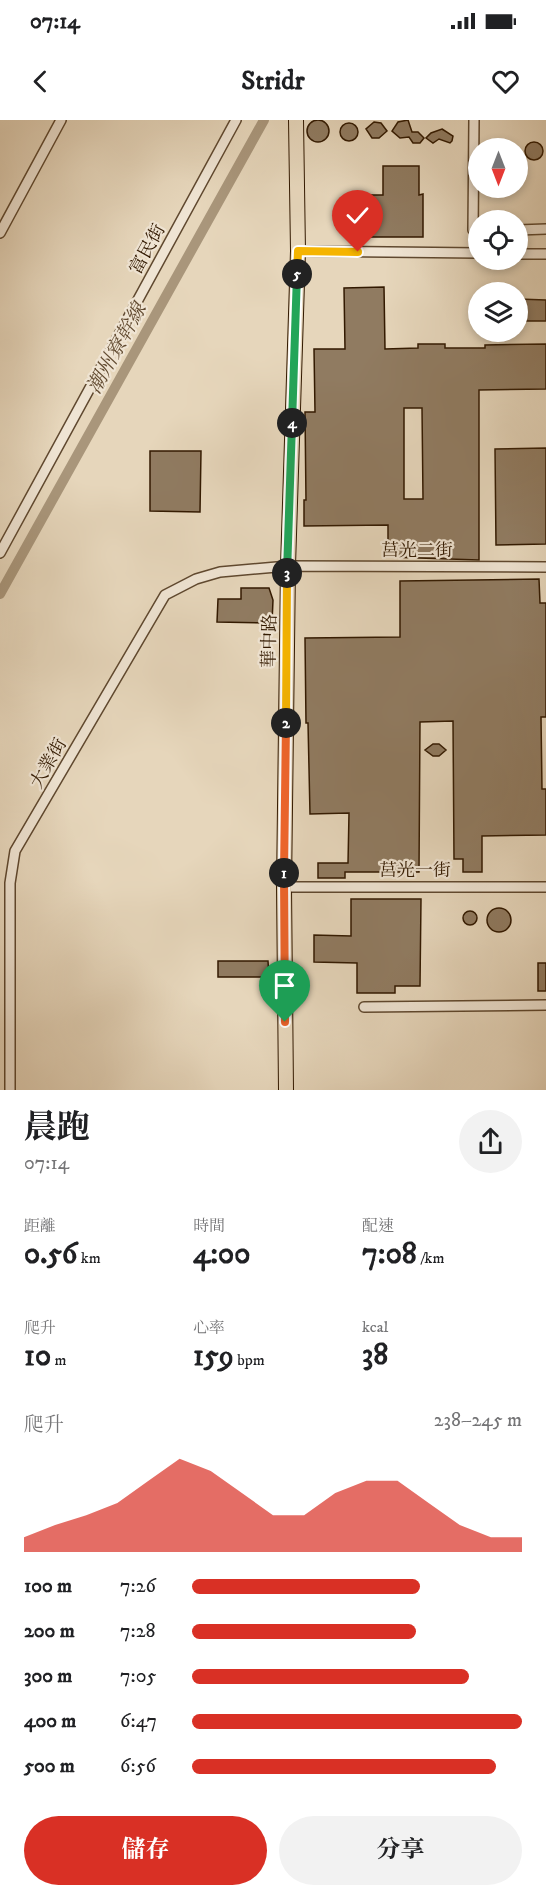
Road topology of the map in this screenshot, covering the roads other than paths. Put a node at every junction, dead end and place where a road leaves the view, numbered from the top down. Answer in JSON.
{"nodes":[{"id":1,"x":61,"y":120,"type":"edge"},
{"id":2,"x":236,"y":120,"type":"edge"},
{"id":3,"x":296,"y":120,"type":"edge"},
{"id":4,"x":474,"y":120,"type":"edge"},
{"id":5,"x":473,"y":210,"type":"edge"},
{"id":6,"x":546,"y":229,"type":"edge"},
{"id":7,"x":528,"y":230,"type":"edge"},
{"id":8,"x":0,"y":232,"type":"edge"},
{"id":9,"x":298,"y":251,"type":"junction"},
{"id":10,"x":468,"y":253,"type":"edge"},
{"id":11,"x":528,"y":254,"type":"edge"},
{"id":12,"x":546,"y":254,"type":"edge"},
{"id":13,"x":0,"y":553,"type":"edge"},
{"id":14,"x":288,"y":566,"type":"junction"},
{"id":15,"x":546,"y":567,"type":"edge"},
{"id":16,"x":284,"y":887,"type":"junction"},
{"id":17,"x":546,"y":887,"type":"edge"},
{"id":18,"x":546,"y":1005,"type":"edge"},
{"id":19,"x":364,"y":1007,"type":"dead end"},
{"id":20,"x":10,"y":1090,"type":"edge"},
{"id":21,"x":286,"y":1090,"type":"edge"}],
"edges":[{"from":1,"to":8,"type":"street"},
{"from":2,"to":13,"type":"street","name":"富民街"},
{"from":3,"to":9,"type":"main road","name":"華中路"},
{"from":4,"to":5,"type":"street"},
{"from":6,"to":7,"type":"street"},
{"from":9,"to":10,"type":"street"},
{"from":9,"to":14,"type":"main road","name":"華中路"},
{"from":11,"to":12,"type":"street"},
{"from":14,"to":15,"type":"street","name":"莒光二街"},
{"from":14,"to":16,"type":"main road","name":"華中路"},
{"from":14,"to":20,"type":"street","name":"大業街"},
{"from":16,"to":17,"type":"street","name":"莒光一街"},
{"from":16,"to":21,"type":"main road","name":"華中路"},
{"from":18,"to":19,"type":"street"}]}
